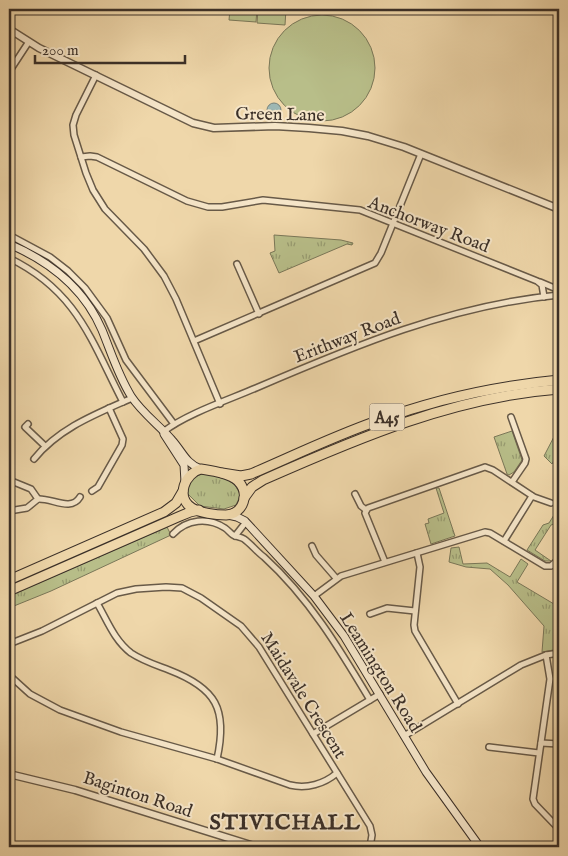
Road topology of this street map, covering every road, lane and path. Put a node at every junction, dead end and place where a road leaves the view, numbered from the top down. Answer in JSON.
{"nodes":[{"id":1,"x":9,"y":29,"type":"edge"},
{"id":2,"x":28,"y":43,"type":"junction"},
{"id":3,"x":9,"y":72,"type":"edge"},
{"id":4,"x":96,"y":75,"type":"junction"},
{"id":5,"x":421,"y":154,"type":"junction"},
{"id":6,"x":81,"y":157,"type":"junction"},
{"id":7,"x":559,"y":209,"type":"edge"},
{"id":8,"x":394,"y":223,"type":"junction"},
{"id":9,"x":9,"y":235,"type":"edge"},
{"id":10,"x":10,"y":246,"type":"edge"},
{"id":11,"x":9,"y":258,"type":"edge"},
{"id":12,"x":237,"y":264,"type":"dead end"},
{"id":13,"x":537,"y":281,"type":"junction"},
{"id":14,"x":559,"y":290,"type":"edge"},
{"id":15,"x":559,"y":295,"type":"edge"},
{"id":16,"x":544,"y":297,"type":"junction"},
{"id":17,"x":259,"y":314,"type":"junction"},
{"id":18,"x":194,"y":342,"type":"junction"},
{"id":19,"x":559,"y":380,"type":"edge"},
{"id":20,"x":559,"y":389,"type":"edge"},
{"id":21,"x":132,"y":398,"type":"junction"},
{"id":22,"x":123,"y":402,"type":"junction"},
{"id":23,"x":220,"y":404,"type":"junction"},
{"id":24,"x":109,"y":408,"type":"junction"},
{"id":25,"x":511,"y":417,"type":"dead end"},
{"id":26,"x":28,"y":424,"type":"dead end"},
{"id":27,"x":174,"y":424,"type":"junction"},
{"id":28,"x":163,"y":432,"type":"junction"},
{"id":29,"x":45,"y":446,"type":"junction"},
{"id":30,"x":34,"y":459,"type":"dead end"},
{"id":31,"x":201,"y":469,"type":"junction"},
{"id":32,"x":222,"y":473,"type":"junction"},
{"id":33,"x":9,"y":480,"type":"edge"},
{"id":34,"x":512,"y":482,"type":"junction"},
{"id":35,"x":184,"y":487,"type":"junction"},
{"id":36,"x":92,"y":490,"type":"dead end"},
{"id":37,"x":355,"y":494,"type":"dead end"},
{"id":38,"x":532,"y":496,"type":"junction"},
{"id":39,"x":80,"y":497,"type":"dead end"},
{"id":40,"x":38,"y":499,"type":"junction"},
{"id":41,"x":244,"y":501,"type":"junction"},
{"id":42,"x":551,"y":503,"type":"dead end"},
{"id":43,"x":199,"y":510,"type":"junction"},
{"id":44,"x":366,"y":510,"type":"junction"},
{"id":45,"x":9,"y":511,"type":"edge"},
{"id":46,"x":227,"y":515,"type":"junction"},
{"id":47,"x":245,"y":522,"type":"junction"},
{"id":48,"x":173,"y":534,"type":"dead end"},
{"id":49,"x":235,"y":536,"type":"junction"},
{"id":50,"x":504,"y":541,"type":"junction"},
{"id":51,"x":312,"y":546,"type":"dead end"},
{"id":52,"x":417,"y":553,"type":"junction"},
{"id":53,"x":559,"y":560,"type":"edge"},
{"id":54,"x":385,"y":562,"type":"junction"},
{"id":55,"x":336,"y":578,"type":"junction"},
{"id":56,"x":9,"y":580,"type":"edge"},
{"id":57,"x":9,"y":591,"type":"edge"},
{"id":58,"x":314,"y":596,"type":"junction"},
{"id":59,"x":97,"y":603,"type":"junction"},
{"id":60,"x":415,"y":611,"type":"junction"},
{"id":61,"x":370,"y":614,"type":"dead end"},
{"id":62,"x":9,"y":644,"type":"edge"},
{"id":63,"x":559,"y":653,"type":"edge"},
{"id":64,"x":546,"y":655,"type":"junction"},
{"id":65,"x":9,"y":675,"type":"edge"},
{"id":66,"x":380,"y":694,"type":"junction"},
{"id":67,"x":370,"y":700,"type":"junction"},
{"id":68,"x":458,"y":704,"type":"junction"},
{"id":69,"x":313,"y":734,"type":"junction"},
{"id":70,"x":404,"y":736,"type":"junction"},
{"id":71,"x":541,"y":743,"type":"junction"},
{"id":72,"x":559,"y":744,"type":"edge"},
{"id":73,"x":489,"y":747,"type":"dead end"},
{"id":74,"x":539,"y":753,"type":"junction"},
{"id":75,"x":217,"y":759,"type":"junction"},
{"id":76,"x":338,"y":773,"type":"junction"},
{"id":77,"x":9,"y":776,"type":"edge"},
{"id":78,"x":559,"y":829,"type":"edge"},
{"id":79,"x":9,"y":844,"type":"edge"},
{"id":80,"x":20,"y":847,"type":"edge"},
{"id":81,"x":257,"y":847,"type":"edge"},
{"id":82,"x":370,"y":847,"type":"edge"},
{"id":83,"x":480,"y":847,"type":"edge"}],
"edges":[{"from":1,"to":2,"type":"street","name":"Green Lane"},
{"from":2,"to":3,"type":"street"},
{"from":2,"to":4,"type":"street","name":"Green Lane"},
{"from":4,"to":5,"type":"street","name":"Green Lane"},
{"from":4,"to":6,"type":"street"},
{"from":5,"to":7,"type":"street","name":"Green Lane"},
{"from":5,"to":8,"type":"street"},
{"from":6,"to":8,"type":"street","name":"Anchorway Road"},
{"from":6,"to":18,"type":"street"},
{"from":8,"to":13,"type":"street","name":"Anchorway Road"},
{"from":8,"to":17,"type":"street"},
{"from":9,"to":27,"type":"street"},
{"from":10,"to":21,"type":"main road"},
{"from":11,"to":22,"type":"street"},
{"from":12,"to":17,"type":"street"},
{"from":13,"to":14,"type":"street","name":"Anchorway Road"},
{"from":13,"to":16,"type":"street"},
{"from":15,"to":16,"type":"street","name":"Erithway Road"},
{"from":16,"to":23,"type":"street","name":"Erithway Road"},
{"from":17,"to":18,"type":"street"},
{"from":18,"to":23,"type":"street"},
{"from":19,"to":32,"type":"highway","number":"A45"},
{"from":20,"to":41,"type":"highway","number":"A45"},
{"from":21,"to":22,"type":"street"},
{"from":21,"to":28,"type":"main road"},
{"from":22,"to":24,"type":"street"},
{"from":23,"to":27,"type":"street","name":"Erithway Road"},
{"from":24,"to":29,"type":"street"},
{"from":24,"to":36,"type":"street"},
{"from":25,"to":34,"type":"street"},
{"from":26,"to":29,"type":"street"},
{"from":27,"to":28,"type":"street","name":"Erithway Road"},
{"from":28,"to":31,"type":"main road"},
{"from":28,"to":35,"type":"main road"},
{"from":29,"to":30,"type":"street"},
{"from":31,"to":32,"type":"highway"},
{"from":31,"to":35,"type":"highway"},
{"from":32,"to":41,"type":"highway"},
{"from":33,"to":40,"type":"street"},
{"from":34,"to":38,"type":"street"},
{"from":34,"to":44,"type":"street"},
{"from":35,"to":43,"type":"highway"},
{"from":35,"to":56,"type":"highway"},
{"from":37,"to":44,"type":"street"},
{"from":38,"to":42,"type":"street"},
{"from":38,"to":50,"type":"street"},
{"from":39,"to":40,"type":"street"},
{"from":40,"to":45,"type":"street"},
{"from":41,"to":46,"type":"highway"},
{"from":41,"to":47,"type":"main road"},
{"from":43,"to":46,"type":"highway"},
{"from":43,"to":57,"type":"highway"},
{"from":44,"to":54,"type":"street"},
{"from":46,"to":47,"type":"main road","name":"Leamington Road"},
{"from":47,"to":49,"type":"street"},
{"from":47,"to":58,"type":"main road","name":"Leamington Road"},
{"from":48,"to":49,"type":"street","name":"Leamington Road"},
{"from":49,"to":67,"type":"street","name":"Leamington Road"},
{"from":50,"to":52,"type":"street"},
{"from":50,"to":53,"type":"street"},
{"from":51,"to":55,"type":"street"},
{"from":52,"to":54,"type":"street"},
{"from":52,"to":60,"type":"street"},
{"from":54,"to":55,"type":"street"},
{"from":55,"to":58,"type":"street"},
{"from":58,"to":66,"type":"main road","name":"Leamington Road"},
{"from":59,"to":62,"type":"street","name":"Maidavale Crescent"},
{"from":59,"to":69,"type":"street","name":"Maidavale Crescent"},
{"from":59,"to":75,"type":"street"},
{"from":60,"to":61,"type":"street"},
{"from":60,"to":68,"type":"street"},
{"from":63,"to":64,"type":"street"},
{"from":64,"to":68,"type":"street"},
{"from":64,"to":71,"type":"street"},
{"from":65,"to":75,"type":"street"},
{"from":66,"to":67,"type":"street"},
{"from":66,"to":70,"type":"main road","name":"Leamington Road"},
{"from":67,"to":69,"type":"street"},
{"from":68,"to":70,"type":"street"},
{"from":69,"to":76,"type":"street","name":"Maidavale Crescent"},
{"from":70,"to":83,"type":"main road","name":"Leamington Road"},
{"from":71,"to":72,"type":"street"},
{"from":71,"to":74,"type":"street"},
{"from":73,"to":74,"type":"street"},
{"from":74,"to":78,"type":"street"},
{"from":75,"to":76,"type":"street"},
{"from":76,"to":82,"type":"street","name":"Maidavale Crescent"},
{"from":77,"to":81,"type":"street","name":"Baginton Road"},
{"from":79,"to":80,"type":"street"}]}
